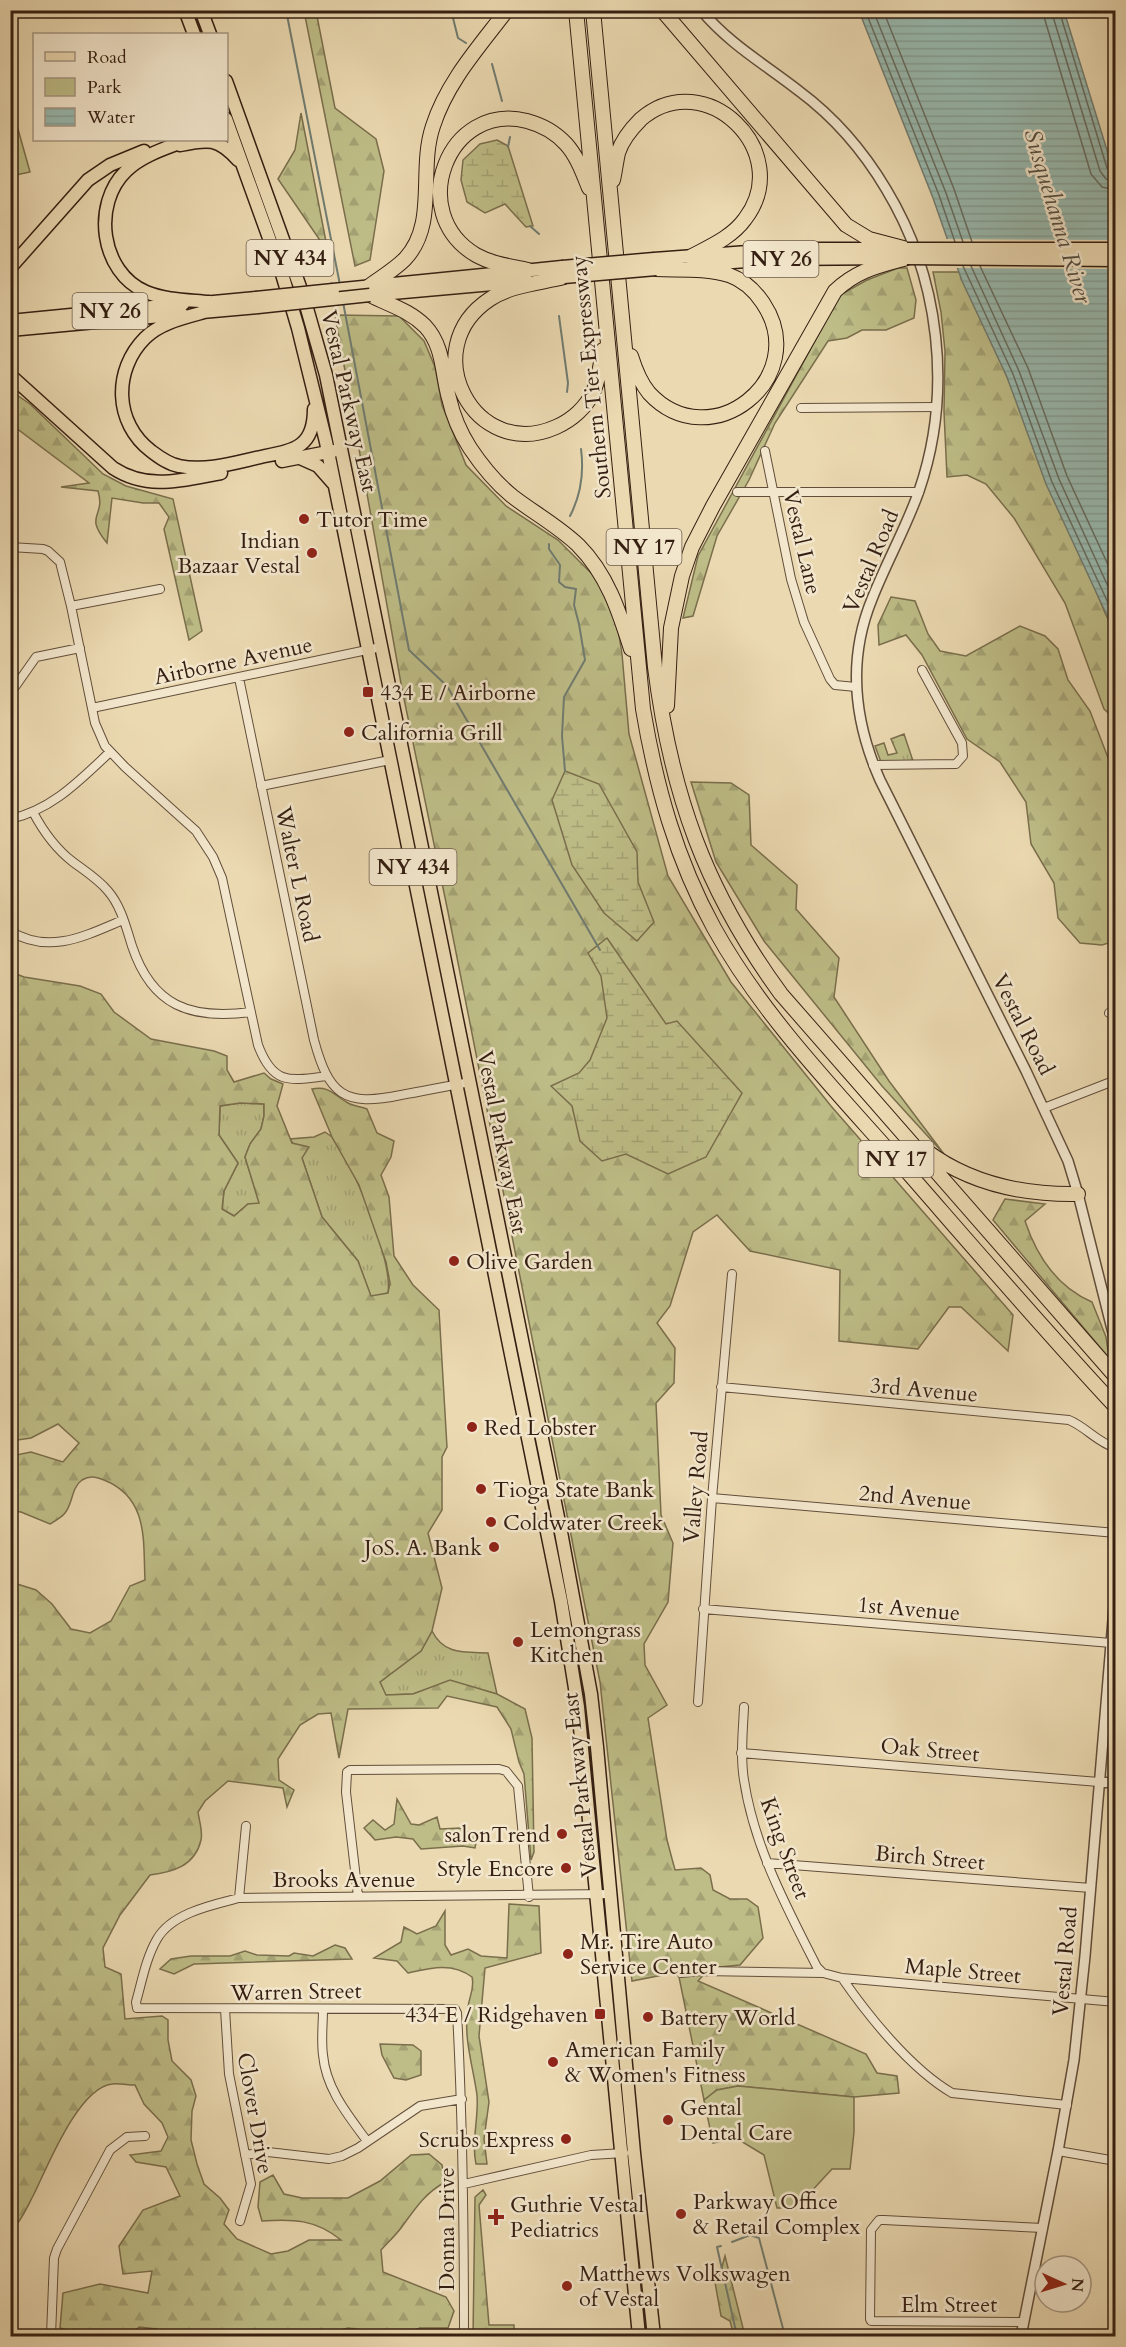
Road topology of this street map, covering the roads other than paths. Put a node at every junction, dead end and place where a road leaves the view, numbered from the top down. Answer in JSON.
{"nodes":[{"id":1,"x":184,"y":10,"type":"edge"},
{"id":2,"x":201,"y":10,"type":"edge"},
{"id":3,"x":507,"y":10,"type":"edge"},
{"id":4,"x":576,"y":10,"type":"edge"},
{"id":5,"x":593,"y":10,"type":"edge"},
{"id":6,"x":662,"y":10,"type":"edge"},
{"id":7,"x":701,"y":10,"type":"edge"},
{"id":8,"x":194,"y":33,"type":"edge"},
{"id":9,"x":210,"y":33,"type":"edge"},
{"id":10,"x":228,"y":97,"type":"edge"},
{"id":11,"x":231,"y":120,"type":"edge"},
{"id":12,"x":196,"y":141,"type":"edge"},
{"id":13,"x":212,"y":141,"type":"edge"},
{"id":14,"x":170,"y":143,"type":"edge"},
{"id":15,"x":244,"y":166,"type":"junction"},
{"id":16,"x":610,"y":197,"type":"junction"},
{"id":17,"x":594,"y":199,"type":"junction"},
{"id":18,"x":1116,"y":249,"type":"edge"},
{"id":19,"x":907,"y":254,"type":"junction"},
{"id":20,"x":692,"y":256,"type":"junction"},
{"id":21,"x":1116,"y":260,"type":"edge"},
{"id":22,"x":655,"y":264,"type":"junction"},
{"id":23,"x":10,"y":268,"type":"edge"},
{"id":24,"x":528,"y":270,"type":"junction"},
{"id":25,"x":563,"y":272,"type":"junction"},
{"id":26,"x":369,"y":291,"type":"junction"},
{"id":27,"x":209,"y":307,"type":"junction"},
{"id":28,"x":10,"y":321,"type":"edge"},
{"id":29,"x":623,"y":328,"type":"junction"},
{"id":30,"x":10,"y":330,"type":"edge"},
{"id":31,"x":606,"y":331,"type":"junction"},
{"id":32,"x":10,"y":375,"type":"edge"},
{"id":33,"x":314,"y":390,"type":"junction"},
{"id":34,"x":937,"y":407,"type":"junction"},
{"id":35,"x":801,"y":408,"type":"dead end"},
{"id":36,"x":340,"y":445,"type":"junction"},
{"id":37,"x":327,"y":447,"type":"junction"},
{"id":38,"x":765,"y":451,"type":"dead end"},
{"id":39,"x":296,"y":454,"type":"junction"},
{"id":40,"x":334,"y":484,"type":"junction"},
{"id":41,"x":737,"y":492,"type":"dead end"},
{"id":42,"x":919,"y":492,"type":"junction"},
{"id":43,"x":773,"y":493,"type":"junction"},
{"id":44,"x":10,"y":547,"type":"edge"},
{"id":45,"x":160,"y":589,"type":"dead end"},
{"id":46,"x":71,"y":606,"type":"junction"},
{"id":47,"x":381,"y":647,"type":"junction"},
{"id":48,"x":80,"y":648,"type":"junction"},
{"id":49,"x":367,"y":650,"type":"junction"},
{"id":50,"x":922,"y":670,"type":"dead end"},
{"id":51,"x":639,"y":673,"type":"junction"},
{"id":52,"x":239,"y":678,"type":"junction"},
{"id":53,"x":855,"y":687,"type":"junction"},
{"id":54,"x":10,"y":694,"type":"edge"},
{"id":55,"x":92,"y":708,"type":"junction"},
{"id":56,"x":110,"y":752,"type":"junction"},
{"id":57,"x":390,"y":760,"type":"junction"},
{"id":58,"x":671,"y":765,"type":"junction"},
{"id":59,"x":873,"y":765,"type":"junction"},
{"id":60,"x":261,"y":786,"type":"junction"},
{"id":61,"x":33,"y":812,"type":"junction"},
{"id":62,"x":10,"y":819,"type":"edge"},
{"id":63,"x":123,"y":920,"type":"junction"},
{"id":64,"x":10,"y":931,"type":"edge"},
{"id":65,"x":250,"y":1012,"type":"junction"},
{"id":66,"x":327,"y":1076,"type":"junction"},
{"id":67,"x":1116,"y":1080,"type":"edge"},
{"id":68,"x":470,"y":1082,"type":"junction"},
{"id":69,"x":456,"y":1084,"type":"junction"},
{"id":70,"x":1044,"y":1108,"type":"junction"},
{"id":71,"x":892,"y":1121,"type":"junction"},
{"id":72,"x":1078,"y":1194,"type":"junction"},
{"id":73,"x":732,"y":1274,"type":"dead end"},
{"id":74,"x":1112,"y":1313,"type":"edge"},
{"id":75,"x":1116,"y":1345,"type":"edge"},
{"id":76,"x":1116,"y":1377,"type":"edge"},
{"id":77,"x":721,"y":1387,"type":"junction"},
{"id":78,"x":1113,"y":1404,"type":"edge"},
{"id":79,"x":1116,"y":1448,"type":"edge"},
{"id":80,"x":712,"y":1498,"type":"junction"},
{"id":81,"x":1116,"y":1533,"type":"edge"},
{"id":82,"x":1116,"y":1584,"type":"edge"},
{"id":83,"x":703,"y":1609,"type":"junction"},
{"id":84,"x":1111,"y":1642,"type":"junction"},
{"id":85,"x":698,"y":1702,"type":"dead end"},
{"id":86,"x":744,"y":1707,"type":"dead end"},
{"id":87,"x":741,"y":1753,"type":"junction"},
{"id":88,"x":1100,"y":1782,"type":"junction"},
{"id":89,"x":1116,"y":1783,"type":"edge"},
{"id":90,"x":246,"y":1826,"type":"dead end"},
{"id":91,"x":767,"y":1863,"type":"junction"},
{"id":92,"x":1091,"y":1888,"type":"junction"},
{"id":93,"x":597,"y":1894,"type":"junction"},
{"id":94,"x":612,"y":1894,"type":"junction"},
{"id":95,"x":358,"y":1896,"type":"junction"},
{"id":96,"x":529,"y":1897,"type":"junction"},
{"id":97,"x":239,"y":1898,"type":"junction"},
{"id":98,"x":681,"y":1973,"type":"dead end"},
{"id":99,"x":823,"y":1973,"type":"junction"},
{"id":100,"x":842,"y":1978,"type":"junction"},
{"id":101,"x":1081,"y":1999,"type":"junction"},
{"id":102,"x":1116,"y":2002,"type":"edge"},
{"id":103,"x":136,"y":2004,"type":"joint"},
{"id":104,"x":323,"y":2009,"type":"junction"},
{"id":105,"x":225,"y":2010,"type":"junction"},
{"id":106,"x":457,"y":2013,"type":"joint"},
{"id":107,"x":462,"y":2099,"type":"junction"},
{"id":108,"x":1067,"y":2105,"type":"junction"},
{"id":109,"x":145,"y":2136,"type":"dead end"},
{"id":110,"x":368,"y":2141,"type":"junction"},
{"id":111,"x":1058,"y":2151,"type":"junction"},
{"id":112,"x":628,"y":2153,"type":"junction"},
{"id":113,"x":245,"y":2155,"type":"junction"},
{"id":114,"x":1116,"y":2161,"type":"edge"},
{"id":115,"x":464,"y":2184,"type":"junction"},
{"id":116,"x":240,"y":2221,"type":"dead end"},
{"id":117,"x":1043,"y":2228,"type":"junction"},
{"id":118,"x":1023,"y":2322,"type":"junction"},
{"id":119,"x":51,"y":2337,"type":"edge"},
{"id":120,"x":464,"y":2337,"type":"edge"},
{"id":121,"x":639,"y":2337,"type":"edge"},
{"id":122,"x":654,"y":2337,"type":"edge"},
{"id":123,"x":1021,"y":2337,"type":"edge"}],
"edges":[{"from":1,"to":8,"type":"main road"},
{"from":2,"to":9,"type":"main road"},
{"from":3,"to":26,"type":"highway"},
{"from":4,"to":17,"type":"highway","name":"Southern Tier Expressway","number":"NY 17"},
{"from":5,"to":16,"type":"highway","name":"Southern Tier Expressway","number":"NY 17"},
{"from":6,"to":19,"type":"highway"},
{"from":7,"to":34,"type":"street","name":"Vestal Road"},
{"from":10,"to":11,"type":"main road","name":"Vestal Parkway East","number":"NY 434"},
{"from":11,"to":15,"type":"main road","name":"Vestal Parkway East","number":"NY 434"},
{"from":11,"to":36,"type":"main road","name":"Vestal Parkway East","number":"NY 434"},
{"from":12,"to":14,"type":"main road"},
{"from":13,"to":15,"type":"main road"},
{"from":14,"to":23,"type":"main road"},
{"from":14,"to":27,"type":"main road"},
{"from":15,"to":33,"type":"main road","name":"Vestal Parkway East","number":"NY 434"},
{"from":16,"to":20,"type":"highway"},
{"from":16,"to":29,"type":"highway","name":"Southern Tier Expressway","number":"NY 17"},
{"from":17,"to":24,"type":"highway"},
{"from":17,"to":31,"type":"highway","name":"Southern Tier Expressway","number":"NY 17"},
{"from":18,"to":19,"type":"main road","number":"NY 26","bridge":true},
{"from":19,"to":20,"type":"main road","number":"NY 26"},
{"from":19,"to":21,"type":"main road","number":"NY 26","bridge":true},
{"from":19,"to":22,"type":"main road","number":"NY 26"},
{"from":19,"to":58,"type":"highway"},
{"from":20,"to":22,"type":"main road","number":"NY 26"},
{"from":22,"to":25,"type":"main road","number":"NY 26","bridge":true},
{"from":22,"to":29,"type":"highway"},
{"from":24,"to":25,"type":"main road","number":"NY 26"},
{"from":24,"to":26,"type":"main road","number":"NY 26"},
{"from":25,"to":26,"type":"main road","number":"NY 26"},
{"from":25,"to":31,"type":"highway"},
{"from":26,"to":27,"type":"main road","number":"NY 26","bridge":true},
{"from":26,"to":51,"type":"highway"},
{"from":27,"to":28,"type":"main road","number":"NY 26"},
{"from":27,"to":30,"type":"main road","number":"NY 26"},
{"from":27,"to":39,"type":"main road"},
{"from":29,"to":58,"type":"highway","name":"Southern Tier Expressway","number":"NY 17"},
{"from":31,"to":51,"type":"highway","name":"Southern Tier Expressway","number":"NY 17"},
{"from":32,"to":39,"type":"main road"},
{"from":33,"to":37,"type":"main road","name":"Vestal Parkway East","number":"NY 434"},
{"from":33,"to":39,"type":"main road"},
{"from":34,"to":35,"type":"street"},
{"from":34,"to":42,"type":"street","name":"Vestal Road"},
{"from":36,"to":37,"type":"main road"},
{"from":36,"to":47,"type":"main road","name":"Vestal Parkway East","number":"NY 434"},
{"from":37,"to":39,"type":"main road"},
{"from":37,"to":40,"type":"main road","name":"Vestal Parkway East","number":"NY 434"},
{"from":38,"to":43,"type":"street","name":"Vestal Lane"},
{"from":39,"to":40,"type":"main road"},
{"from":40,"to":49,"type":"main road","name":"Vestal Parkway East","number":"NY 434"},
{"from":41,"to":43,"type":"street"},
{"from":42,"to":43,"type":"street"},
{"from":42,"to":53,"type":"street","name":"Vestal Road"},
{"from":43,"to":53,"type":"street","name":"Vestal Lane"},
{"from":44,"to":46,"type":"street"},
{"from":45,"to":46,"type":"street"},
{"from":46,"to":48,"type":"street"},
{"from":47,"to":49,"type":"street","name":"Airborne Avenue"},
{"from":47,"to":68,"type":"main road","name":"Vestal Parkway East","number":"NY 434"},
{"from":48,"to":54,"type":"street"},
{"from":48,"to":55,"type":"street"},
{"from":49,"to":52,"type":"street","name":"Airborne Avenue"},
{"from":49,"to":57,"type":"main road","name":"Vestal Parkway East","number":"NY 434"},
{"from":50,"to":59,"type":"street"},
{"from":51,"to":78,"type":"highway","name":"Southern Tier Expressway","number":"NY 17"},
{"from":52,"to":55,"type":"street","name":"Airborne Avenue"},
{"from":52,"to":60,"type":"street","name":"Walter L Road"},
{"from":53,"to":59,"type":"street","name":"Vestal Road"},
{"from":55,"to":56,"type":"street"},
{"from":56,"to":61,"type":"street"},
{"from":56,"to":65,"type":"street"},
{"from":57,"to":60,"type":"street"},
{"from":57,"to":69,"type":"main road","name":"Vestal Parkway East","number":"NY 434"},
{"from":58,"to":71,"type":"highway","name":"Southern Tier Expressway","number":"NY 17"},
{"from":59,"to":70,"type":"street","name":"Vestal Road"},
{"from":60,"to":66,"type":"street","name":"Walter L Road"},
{"from":61,"to":62,"type":"street"},
{"from":61,"to":63,"type":"street"},
{"from":63,"to":64,"type":"street"},
{"from":63,"to":65,"type":"street"},
{"from":65,"to":66,"type":"street"},
{"from":66,"to":69,"type":"street"},
{"from":67,"to":70,"type":"street"},
{"from":68,"to":69,"type":"street"},
{"from":68,"to":94,"type":"main road","name":"Vestal Parkway East","number":"NY 434"},
{"from":69,"to":93,"type":"main road","name":"Vestal Parkway East","number":"NY 434"},
{"from":70,"to":72,"type":"street","name":"Vestal Road"},
{"from":71,"to":72,"type":"highway"},
{"from":71,"to":76,"type":"highway","name":"Southern Tier Expressway","number":"NY 17"},
{"from":72,"to":74,"type":"street","name":"Vestal Road"},
{"from":73,"to":77,"type":"street","name":"Valley Road"},
{"from":74,"to":75,"type":"street","name":"Vestal Road"},
{"from":77,"to":79,"type":"street","name":"3rd Avenue"},
{"from":77,"to":80,"type":"street","name":"Valley Road"},
{"from":80,"to":81,"type":"street","name":"2nd Avenue"},
{"from":80,"to":83,"type":"street","name":"Valley Road"},
{"from":82,"to":84,"type":"street","name":"Vestal Road"},
{"from":83,"to":84,"type":"street","name":"1st Avenue"},
{"from":83,"to":85,"type":"street","name":"Valley Road"},
{"from":84,"to":88,"type":"street","name":"Vestal Road"},
{"from":86,"to":87,"type":"street","name":"King Street"},
{"from":87,"to":88,"type":"street","name":"Oak Street"},
{"from":87,"to":91,"type":"street","name":"King Street"},
{"from":88,"to":89,"type":"street","name":"Oak Street"},
{"from":88,"to":92,"type":"street","name":"Vestal Road"},
{"from":90,"to":97,"type":"street"},
{"from":91,"to":92,"type":"street","name":"Birch Street"},
{"from":91,"to":99,"type":"street","name":"King Street"},
{"from":92,"to":101,"type":"street","name":"Vestal Road"},
{"from":93,"to":94,"type":"street","name":"Brooks Avenue"},
{"from":93,"to":96,"type":"street","name":"Brooks Avenue"},
{"from":93,"to":112,"type":"main road","name":"Vestal Parkway East","number":"NY 434"},
{"from":94,"to":112,"type":"main road","name":"Vestal Parkway East","number":"NY 434"},
{"from":95,"to":96,"type":"street","name":"Brooks Avenue"},
{"from":95,"to":96,"type":"street"},
{"from":95,"to":97,"type":"street","name":"Brooks Avenue"},
{"from":97,"to":103,"type":"street","name":"Brooks Avenue"},
{"from":98,"to":99,"type":"street"},
{"from":99,"to":100,"type":"street"},
{"from":100,"to":101,"type":"street","name":"Maple Street"},
{"from":100,"to":108,"type":"street"},
{"from":101,"to":102,"type":"street","name":"Maple Street"},
{"from":101,"to":108,"type":"street","name":"Vestal Road"},
{"from":103,"to":105,"type":"street","name":"Warren Street"},
{"from":104,"to":105,"type":"street","name":"Warren Street"},
{"from":104,"to":106,"type":"street","name":"Warren Street"},
{"from":104,"to":110,"type":"street"},
{"from":105,"to":113,"type":"street","name":"Clover Drive"},
{"from":106,"to":107,"type":"street","name":"Donna Drive"},
{"from":107,"to":110,"type":"street"},
{"from":107,"to":115,"type":"street","name":"Donna Drive"},
{"from":108,"to":111,"type":"street","name":"Vestal Road"},
{"from":109,"to":119,"type":"street"},
{"from":110,"to":113,"type":"street"},
{"from":111,"to":114,"type":"street"},
{"from":111,"to":117,"type":"street","name":"Vestal Road"},
{"from":112,"to":115,"type":"street"},
{"from":112,"to":121,"type":"main road","name":"Vestal Parkway East","number":"NY 434"},
{"from":112,"to":122,"type":"main road","name":"Vestal Parkway East","number":"NY 434"},
{"from":113,"to":116,"type":"street","name":"Clover Drive"},
{"from":115,"to":120,"type":"street","name":"Donna Drive"},
{"from":117,"to":118,"type":"street","name":"Vestal Road"},
{"from":117,"to":118,"type":"street","name":"Elm Street"},
{"from":118,"to":123,"type":"street","name":"Vestal Road"}]}
